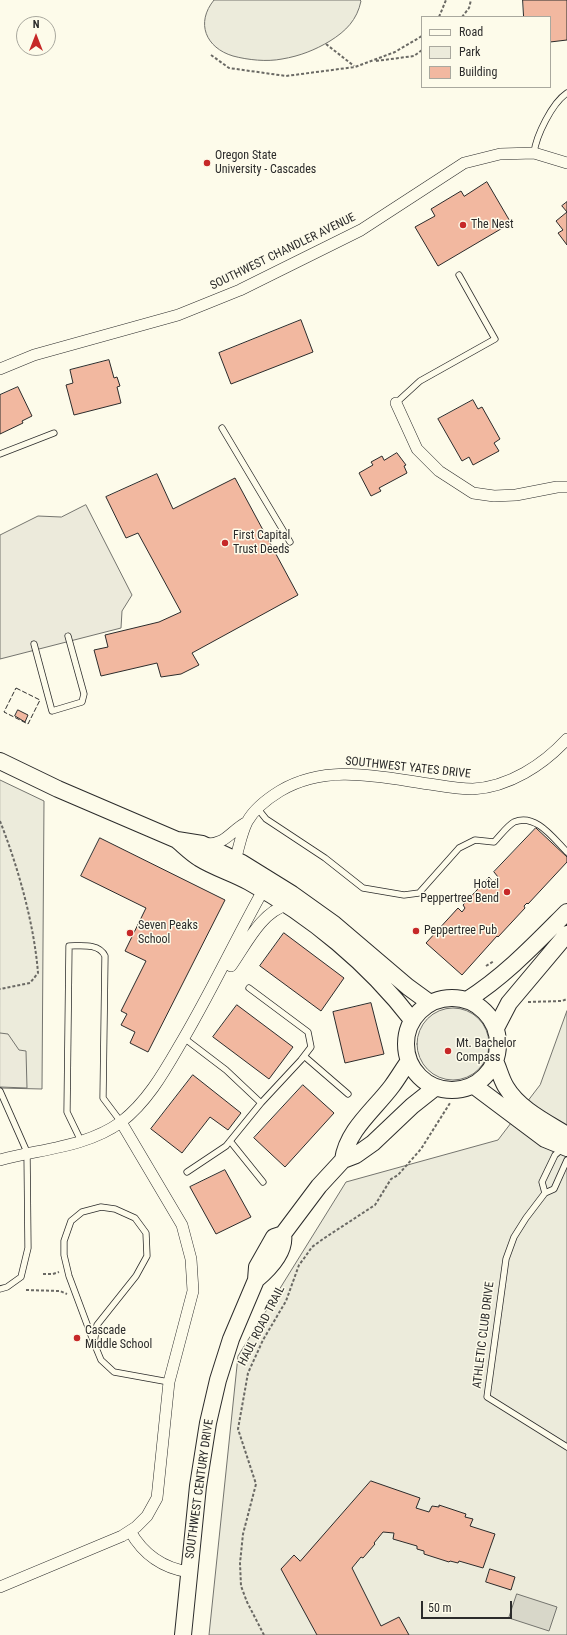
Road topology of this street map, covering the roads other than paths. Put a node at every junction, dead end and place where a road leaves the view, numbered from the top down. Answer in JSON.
{"nodes":[{"id":1,"x":567,"y":93,"type":"edge"},
{"id":2,"x":534,"y":153,"type":"junction"},
{"id":3,"x":567,"y":163,"type":"edge"},
{"id":4,"x":459,"y":275,"type":"dead end"},
{"id":5,"x":0,"y":369,"type":"edge"},
{"id":6,"x":396,"y":403,"type":"joint"},
{"id":7,"x":222,"y":428,"type":"dead end"},
{"id":8,"x":54,"y":433,"type":"dead end"},
{"id":9,"x":0,"y":454,"type":"edge"},
{"id":10,"x":567,"y":487,"type":"edge"},
{"id":11,"x":290,"y":542,"type":"dead end"},
{"id":12,"x":68,"y":636,"type":"dead end"},
{"id":13,"x":34,"y":644,"type":"dead end"},
{"id":14,"x":567,"y":739,"type":"edge"},
{"id":15,"x":0,"y":761,"type":"edge"},
{"id":16,"x":258,"y":809,"type":"junction"},
{"id":17,"x":247,"y":822,"type":"junction"},
{"id":18,"x":177,"y":840,"type":"junction"},
{"id":19,"x":202,"y":844,"type":"junction"},
{"id":20,"x":567,"y":852,"type":"edge"},
{"id":21,"x":235,"y":860,"type":"junction"},
{"id":22,"x":266,"y":885,"type":"junction"},
{"id":23,"x":287,"y":905,"type":"junction"},
{"id":24,"x":567,"y":912,"type":"edge"},
{"id":25,"x":567,"y":934,"type":"edge"},
{"id":26,"x":249,"y":988,"type":"dead end"},
{"id":27,"x":206,"y":1000,"type":"junction"},
{"id":28,"x":467,"y":1000,"type":"junction"},
{"id":29,"x":430,"y":1003,"type":"junction"},
{"id":30,"x":412,"y":1020,"type":"junction"},
{"id":31,"x":496,"y":1028,"type":"junction"},
{"id":32,"x":184,"y":1038,"type":"junction"},
{"id":33,"x":304,"y":1056,"type":"junction"},
{"id":34,"x":409,"y":1061,"type":"junction"},
{"id":35,"x":495,"y":1061,"type":"junction"},
{"id":36,"x":473,"y":1085,"type":"junction"},
{"id":37,"x":436,"y":1087,"type":"junction"},
{"id":38,"x":0,"y":1091,"type":"edge"},
{"id":39,"x":348,"y":1094,"type":"dead end"},
{"id":40,"x":261,"y":1103,"type":"junction"},
{"id":41,"x":121,"y":1122,"type":"junction"},
{"id":42,"x":81,"y":1141,"type":"junction"},
{"id":43,"x":230,"y":1141,"type":"junction"},
{"id":44,"x":566,"y":1150,"type":"edge"},
{"id":45,"x":27,"y":1152,"type":"junction"},
{"id":46,"x":0,"y":1160,"type":"edge"},
{"id":47,"x":343,"y":1160,"type":"junction"},
{"id":48,"x":187,"y":1172,"type":"dead end"},
{"id":49,"x":263,"y":1182,"type":"dead end"},
{"id":50,"x":545,"y":1193,"type":"junction"},
{"id":51,"x":0,"y":1288,"type":"edge"},
{"id":52,"x":94,"y":1343,"type":"junction"},
{"id":53,"x":169,"y":1382,"type":"junction"},
{"id":54,"x":567,"y":1447,"type":"edge"},
{"id":55,"x":130,"y":1531,"type":"junction"},
{"id":56,"x":189,"y":1572,"type":"junction"},
{"id":57,"x":0,"y":1587,"type":"edge"},
{"id":58,"x":183,"y":1635,"type":"edge"}],
"edges":[{"from":1,"to":2,"type":"lane"},
{"from":2,"to":3,"type":"street","name":"SOUTHWEST CHANDLER AVENUE"},
{"from":2,"to":5,"type":"street","name":"SOUTHWEST CHANDLER AVENUE"},
{"from":4,"to":6,"type":"lane"},
{"from":6,"to":10,"type":"street"},
{"from":7,"to":11,"type":"lane"},
{"from":8,"to":9,"type":"lane"},
{"from":12,"to":13,"type":"lane"},
{"from":14,"to":16,"type":"street","name":"SOUTHWEST YATES DRIVE"},
{"from":15,"to":18,"type":"main road"},
{"from":16,"to":17,"type":"street","name":"SOUTHWEST YATES DRIVE"},
{"from":16,"to":20,"type":"lane"},
{"from":17,"to":19,"type":"street","name":"SOUTHWEST YATES DRIVE"},
{"from":17,"to":21,"type":"street","name":"SOUTHWEST YATES DRIVE"},
{"from":18,"to":19,"type":"main road"},
{"from":18,"to":22,"type":"main road"},
{"from":19,"to":21,"type":"main road"},
{"from":21,"to":22,"type":"main road"},
{"from":22,"to":23,"type":"main road"},
{"from":22,"to":27,"type":"street"},
{"from":22,"to":29,"type":"main road"},
{"from":23,"to":27,"type":"street"},
{"from":23,"to":30,"type":"main road"},
{"from":24,"to":28,"type":"main road"},
{"from":25,"to":31,"type":"main road"},
{"from":26,"to":33,"type":"lane"},
{"from":27,"to":32,"type":"street"},
{"from":28,"to":29,"type":"main road"},
{"from":28,"to":31,"type":"main road"},
{"from":29,"to":30,"type":"main road"},
{"from":30,"to":34,"type":"main road"},
{"from":31,"to":35,"type":"main road"},
{"from":32,"to":40,"type":"lane"},
{"from":32,"to":41,"type":"street"},
{"from":33,"to":39,"type":"lane"},
{"from":33,"to":40,"type":"lane"},
{"from":34,"to":37,"type":"main road"},
{"from":34,"to":47,"type":"main road","name":"SOUTHWEST CENTURY DRIVE"},
{"from":35,"to":36,"type":"main road"},
{"from":35,"to":44,"type":"main road"},
{"from":36,"to":37,"type":"main road"},
{"from":36,"to":44,"type":"main road"},
{"from":37,"to":47,"type":"main road","name":"SOUTHWEST CENTURY DRIVE"},
{"from":38,"to":45,"type":"lane"},
{"from":40,"to":43,"type":"lane"},
{"from":41,"to":42,"type":"street"},
{"from":41,"to":42,"type":"lane"},
{"from":41,"to":53,"type":"street"},
{"from":42,"to":45,"type":"street"},
{"from":43,"to":48,"type":"lane"},
{"from":43,"to":49,"type":"lane"},
{"from":44,"to":50,"type":"lane","name":"ATHLETIC CLUB DRIVE"},
{"from":44,"to":50,"type":"lane"},
{"from":45,"to":46,"type":"street"},
{"from":45,"to":51,"type":"lane"},
{"from":47,"to":56,"type":"main road","name":"SOUTHWEST CENTURY DRIVE"},
{"from":50,"to":54,"type":"lane","name":"ATHLETIC CLUB DRIVE"},
{"from":52,"to":52,"type":"lane"},
{"from":52,"to":53,"type":"lane"},
{"from":53,"to":55,"type":"street"},
{"from":55,"to":56,"type":"street"},
{"from":55,"to":57,"type":"street"},
{"from":56,"to":58,"type":"main road","name":"SOUTHWEST CENTURY DRIVE"}]}
